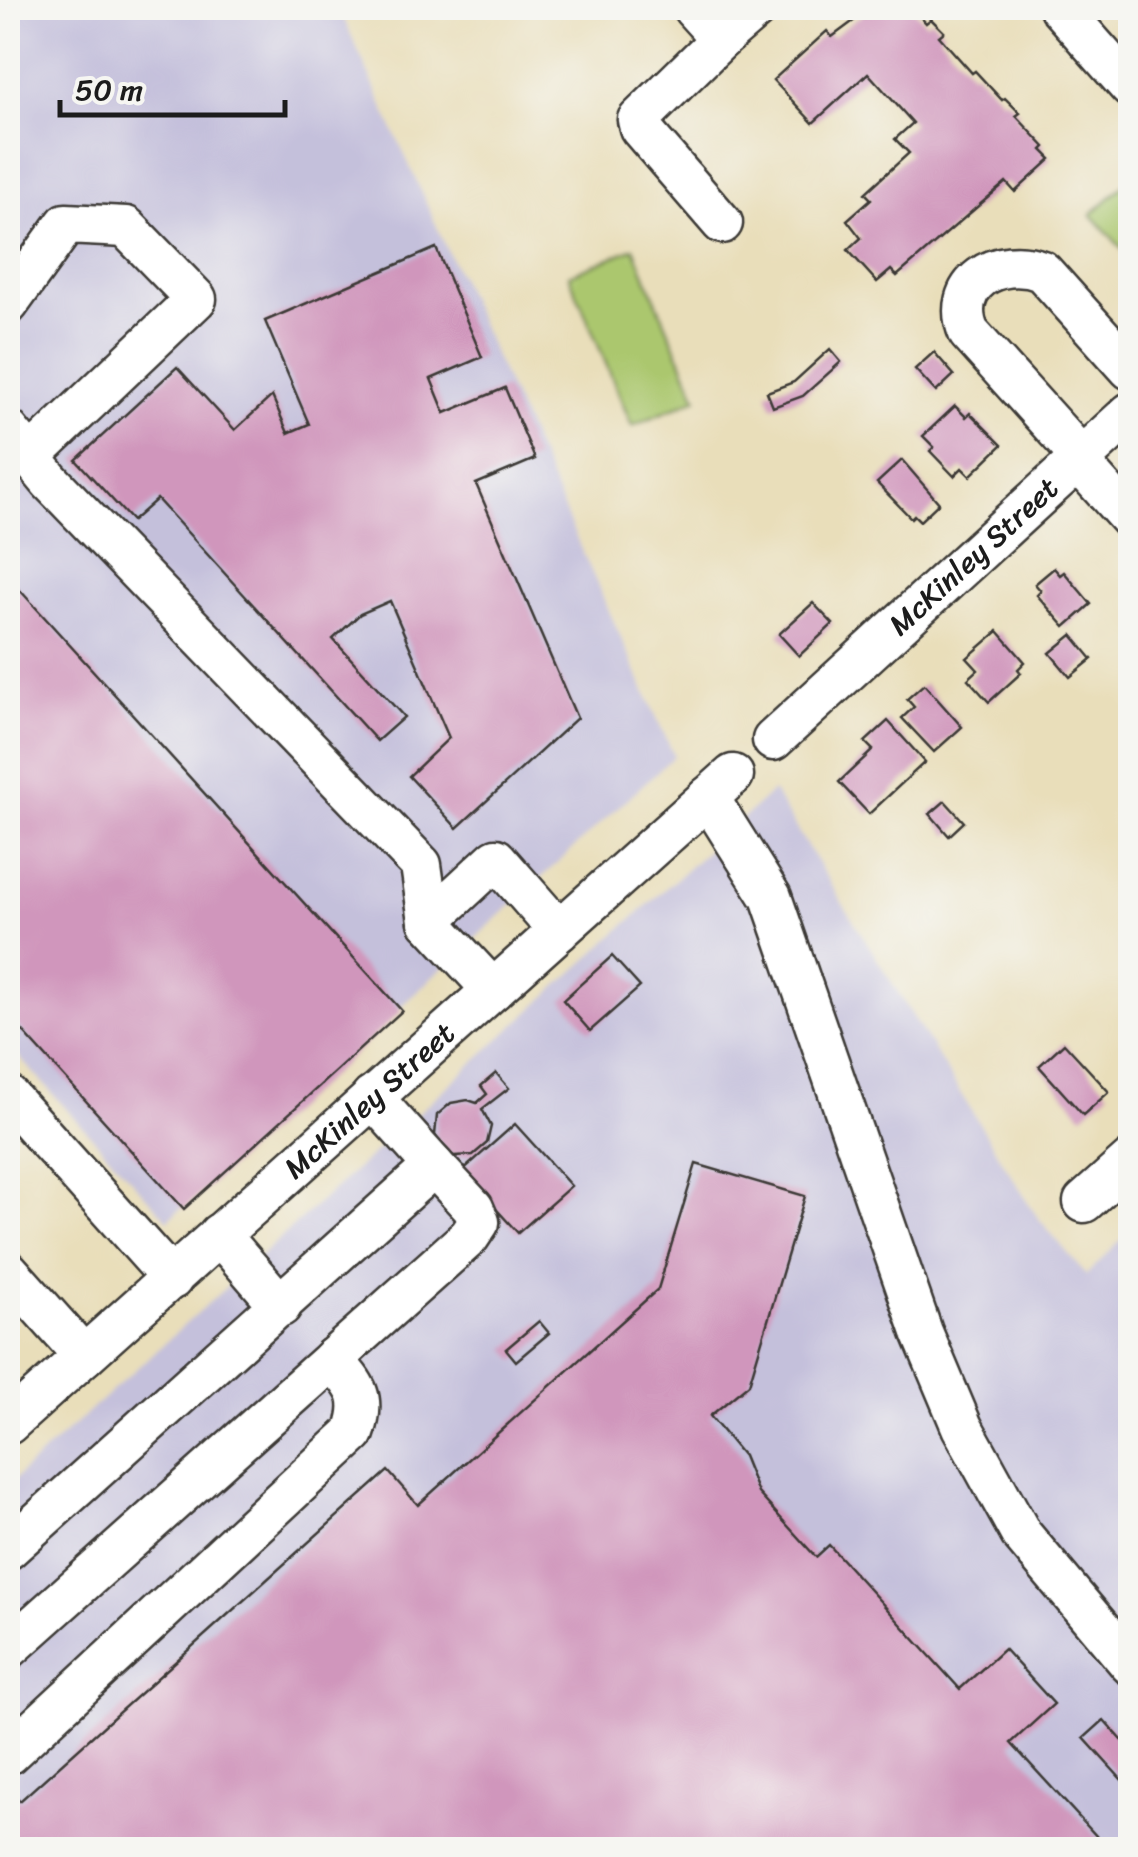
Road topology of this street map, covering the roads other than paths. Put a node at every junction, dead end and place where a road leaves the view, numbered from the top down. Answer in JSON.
{"nodes":[{"id":1,"x":693,"y":8,"type":"edge"},
{"id":2,"x":757,"y":8,"type":"edge"},
{"id":3,"x":1060,"y":8,"type":"edge"},
{"id":4,"x":721,"y":39,"type":"junction"},
{"id":5,"x":1130,"y":86,"type":"edge"},
{"id":6,"x":722,"y":223,"type":"dead end"},
{"id":7,"x":8,"y":304,"type":"edge"},
{"id":8,"x":1130,"y":369,"type":"edge"},
{"id":9,"x":1130,"y":413,"type":"edge"},
{"id":10,"x":19,"y":444,"type":"edge"},
{"id":11,"x":1080,"y":459,"type":"junction"},
{"id":12,"x":1130,"y":519,"type":"edge"},
{"id":13,"x":773,"y":740,"type":"dead end"},
{"id":14,"x":428,"y":921,"type":"junction"},
{"id":15,"x":559,"y":931,"type":"junction"},
{"id":16,"x":492,"y":990,"type":"junction"},
{"id":17,"x":8,"y":1096,"type":"edge"},
{"id":18,"x":372,"y":1097,"type":"junction"},
{"id":19,"x":1130,"y":1160,"type":"edge"},
{"id":20,"x":434,"y":1166,"type":"junction"},
{"id":21,"x":1084,"y":1202,"type":"dead end"},
{"id":22,"x":219,"y":1234,"type":"junction"},
{"id":23,"x":8,"y":1271,"type":"edge"},
{"id":24,"x":172,"y":1279,"type":"junction"},
{"id":25,"x":282,"y":1306,"type":"junction"},
{"id":26,"x":84,"y":1356,"type":"junction"},
{"id":27,"x":332,"y":1359,"type":"junction"},
{"id":28,"x":8,"y":1424,"type":"edge"},
{"id":29,"x":8,"y":1549,"type":"edge"},
{"id":30,"x":8,"y":1649,"type":"edge"},
{"id":31,"x":1130,"y":1664,"type":"edge"},
{"id":32,"x":8,"y":1754,"type":"edge"}],
"edges":[{"from":1,"to":4,"type":"street"},
{"from":2,"to":4,"type":"street"},
{"from":3,"to":5,"type":"street"},
{"from":4,"to":6,"type":"street"},
{"from":7,"to":10,"type":"street"},
{"from":8,"to":11,"type":"street"},
{"from":9,"to":11,"type":"street","name":"McKinley Street"},
{"from":10,"to":14,"type":"street"},
{"from":11,"to":12,"type":"street"},
{"from":11,"to":13,"type":"street","name":"McKinley Street"},
{"from":14,"to":15,"type":"street"},
{"from":14,"to":16,"type":"street"},
{"from":15,"to":16,"type":"street","name":"McKinley Street"},
{"from":15,"to":31,"type":"street","name":"McKinley Street"},
{"from":16,"to":18,"type":"street","name":"McKinley Street"},
{"from":17,"to":24,"type":"street"},
{"from":18,"to":20,"type":"street"},
{"from":18,"to":22,"type":"street","name":"McKinley Street"},
{"from":19,"to":21,"type":"street"},
{"from":20,"to":25,"type":"street"},
{"from":20,"to":27,"type":"street"},
{"from":22,"to":24,"type":"street","name":"McKinley Street"},
{"from":22,"to":25,"type":"street"},
{"from":23,"to":26,"type":"street"},
{"from":24,"to":26,"type":"street","name":"McKinley Street"},
{"from":25,"to":29,"type":"street"},
{"from":26,"to":28,"type":"street","name":"McKinley Street"},
{"from":27,"to":30,"type":"street"},
{"from":27,"to":32,"type":"street"}]}
